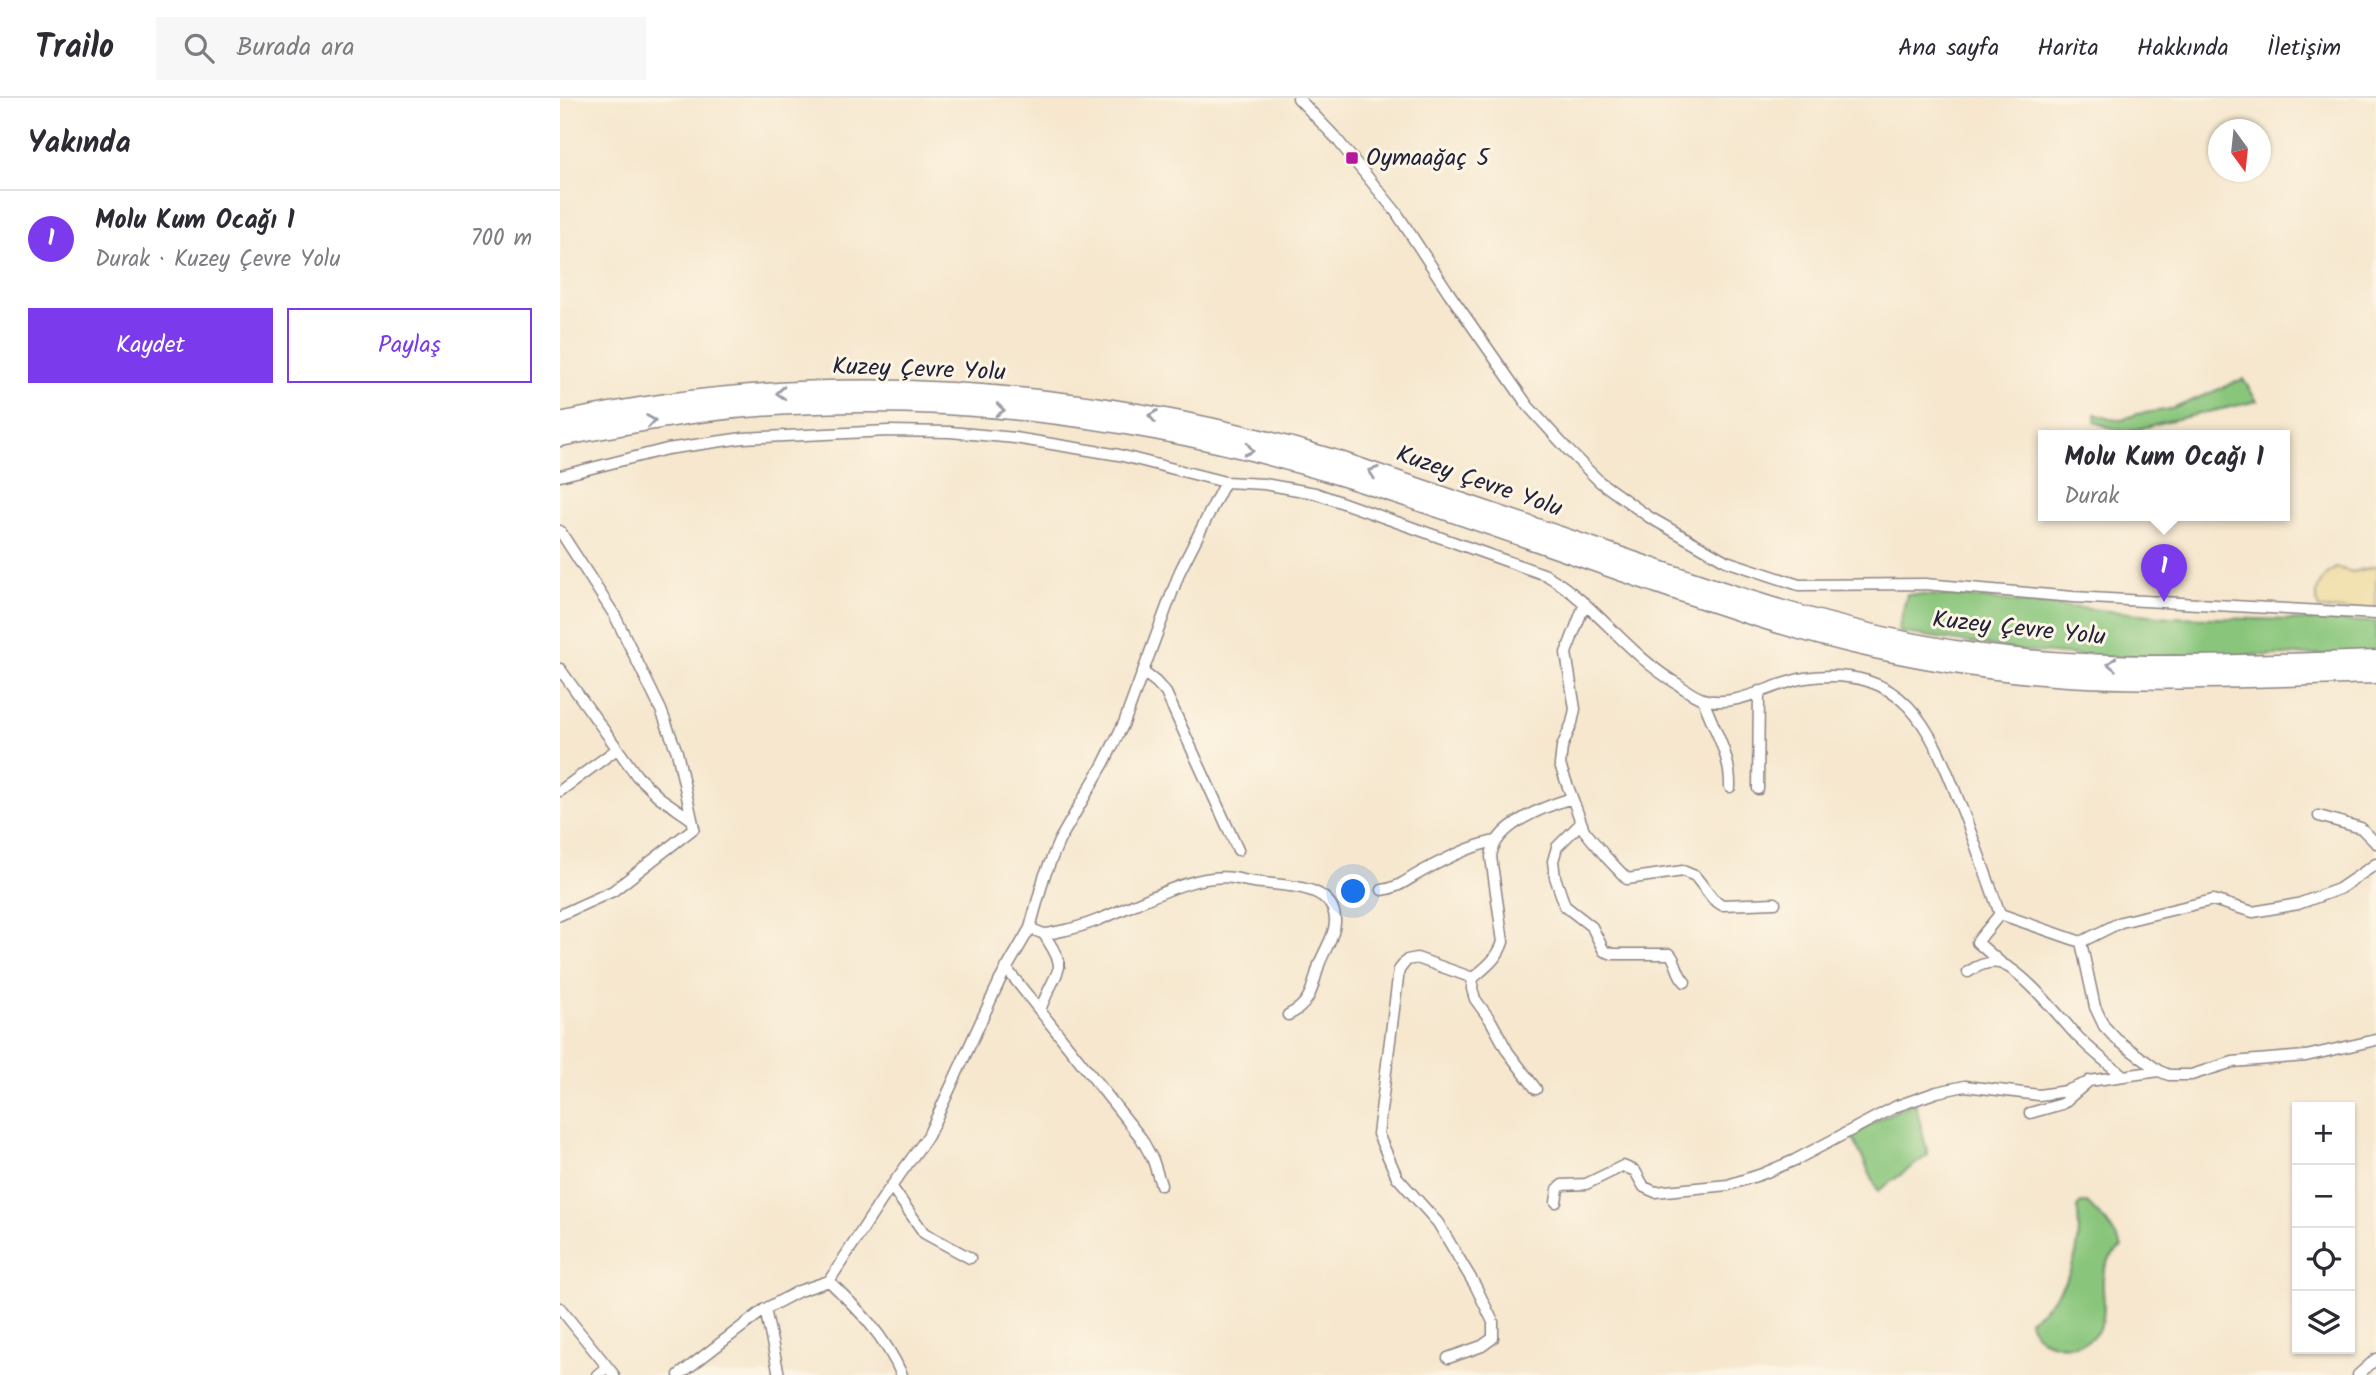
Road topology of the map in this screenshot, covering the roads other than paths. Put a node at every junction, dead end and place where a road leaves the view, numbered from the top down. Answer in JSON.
{"nodes":[{"id":1,"x":1297,"y":98,"type":"edge"},
{"id":2,"x":703,"y":399,"type":"junction"},
{"id":3,"x":560,"y":414,"type":"edge"},
{"id":4,"x":560,"y":422,"type":"edge"},
{"id":5,"x":560,"y":439,"type":"edge"},
{"id":6,"x":560,"y":476,"type":"edge"},
{"id":7,"x":1224,"y":482,"type":"junction"},
{"id":8,"x":560,"y":531,"type":"edge"},
{"id":9,"x":1585,"y":603,"type":"junction"},
{"id":10,"x":2376,"y":614,"type":"edge"},
{"id":11,"x":2376,"y":660,"type":"edge"},
{"id":12,"x":560,"y":669,"type":"edge"},
{"id":13,"x":1143,"y":672,"type":"junction"},
{"id":14,"x":2376,"y":674,"type":"edge"},
{"id":15,"x":1759,"y":691,"type":"junction"},
{"id":16,"x":1703,"y":699,"type":"junction"},
{"id":17,"x":617,"y":749,"type":"junction"},
{"id":18,"x":1730,"y":787,"type":"dead end"},
{"id":19,"x":1758,"y":789,"type":"dead end"},
{"id":20,"x":560,"y":791,"type":"edge"},
{"id":21,"x":1572,"y":798,"type":"junction"},
{"id":22,"x":2319,"y":816,"type":"dead end"},
{"id":23,"x":691,"y":819,"type":"junction"},
{"id":24,"x":1581,"y":823,"type":"junction"},
{"id":25,"x":1497,"y":841,"type":"junction"},
{"id":26,"x":2376,"y":843,"type":"edge"},
{"id":27,"x":1238,"y":850,"type":"dead end"},
{"id":28,"x":2376,"y":864,"type":"edge"},
{"id":29,"x":1382,"y":890,"type":"dead end"},
{"id":30,"x":1775,"y":903,"type":"dead end"},
{"id":31,"x":2000,"y":914,"type":"junction"},
{"id":32,"x":560,"y":915,"type":"edge"},
{"id":33,"x":1030,"y":928,"type":"junction"},
{"id":34,"x":1044,"y":934,"type":"junction"},
{"id":35,"x":2081,"y":942,"type":"junction"},
{"id":36,"x":2001,"y":964,"type":"junction"},
{"id":37,"x":1006,"y":968,"type":"junction"},
{"id":38,"x":1968,"y":972,"type":"dead end"},
{"id":39,"x":1473,"y":978,"type":"junction"},
{"id":40,"x":1685,"y":982,"type":"dead end"},
{"id":41,"x":1040,"y":1011,"type":"junction"},
{"id":42,"x":1288,"y":1014,"type":"dead end"},
{"id":43,"x":2376,"y":1040,"type":"edge"},
{"id":44,"x":2159,"y":1071,"type":"junction"},
{"id":45,"x":2124,"y":1076,"type":"junction"},
{"id":46,"x":2084,"y":1084,"type":"junction"},
{"id":47,"x":1536,"y":1089,"type":"dead end"},
{"id":48,"x":2030,"y":1114,"type":"dead end"},
{"id":49,"x":1161,"y":1185,"type":"dead end"},
{"id":50,"x":891,"y":1186,"type":"junction"},
{"id":51,"x":1556,"y":1202,"type":"dead end"},
{"id":52,"x":970,"y":1258,"type":"dead end"},
{"id":53,"x":829,"y":1281,"type":"junction"},
{"id":54,"x":560,"y":1308,"type":"edge"},
{"id":55,"x":765,"y":1309,"type":"junction"},
{"id":56,"x":1448,"y":1358,"type":"dead end"},
{"id":57,"x":2376,"y":1359,"type":"edge"},
{"id":58,"x":610,"y":1371,"type":"edge"},
{"id":59,"x":597,"y":1375,"type":"edge"},
{"id":60,"x":679,"y":1375,"type":"edge"},
{"id":61,"x":779,"y":1375,"type":"edge"},
{"id":62,"x":902,"y":1375,"type":"edge"},
{"id":63,"x":2358,"y":1375,"type":"edge"}],
"edges":[{"from":1,"to":10,"type":"street"},
{"from":2,"to":3,"type":"highway"},
{"from":2,"to":4,"type":"highway","name":"Kuzey Çevre Yolu"},
{"from":11,"to":2,"type":"highway","name":"Kuzey Çevre Yolu","one_way":true},
{"from":5,"to":14,"type":"highway","name":"Kuzey Çevre Yolu","one_way":true},
{"from":6,"to":7,"type":"street"},
{"from":7,"to":9,"type":"street"},
{"from":7,"to":13,"type":"street"},
{"from":8,"to":23,"type":"street"},
{"from":9,"to":16,"type":"street"},
{"from":9,"to":21,"type":"street"},
{"from":12,"to":17,"type":"street"},
{"from":13,"to":27,"type":"street"},
{"from":13,"to":33,"type":"street"},
{"from":15,"to":16,"type":"street"},
{"from":15,"to":19,"type":"street"},
{"from":15,"to":31,"type":"street"},
{"from":16,"to":18,"type":"street"},
{"from":17,"to":20,"type":"street"},
{"from":17,"to":23,"type":"street"},
{"from":21,"to":24,"type":"street"},
{"from":21,"to":25,"type":"street"},
{"from":22,"to":26,"type":"street"},
{"from":23,"to":32,"type":"street"},
{"from":24,"to":30,"type":"street"},
{"from":24,"to":40,"type":"street"},
{"from":25,"to":29,"type":"street"},
{"from":25,"to":39,"type":"street"},
{"from":28,"to":35,"type":"street"},
{"from":31,"to":35,"type":"street"},
{"from":31,"to":36,"type":"street"},
{"from":33,"to":34,"type":"street"},
{"from":33,"to":37,"type":"street"},
{"from":34,"to":41,"type":"street"},
{"from":34,"to":42,"type":"street"},
{"from":35,"to":44,"type":"street"},
{"from":36,"to":38,"type":"street"},
{"from":36,"to":45,"type":"street"},
{"from":37,"to":41,"type":"street"},
{"from":37,"to":50,"type":"street"},
{"from":39,"to":47,"type":"street"},
{"from":39,"to":56,"type":"street"},
{"from":41,"to":49,"type":"street"},
{"from":43,"to":44,"type":"street"},
{"from":44,"to":45,"type":"street"},
{"from":45,"to":46,"type":"street"},
{"from":46,"to":48,"type":"street"},
{"from":46,"to":51,"type":"street"},
{"from":50,"to":52,"type":"street"},
{"from":50,"to":53,"type":"street"},
{"from":53,"to":55,"type":"street"},
{"from":53,"to":62,"type":"street"},
{"from":54,"to":58,"type":"street"},
{"from":55,"to":60,"type":"street"},
{"from":55,"to":61,"type":"street"},
{"from":57,"to":63,"type":"street"},
{"from":58,"to":59,"type":"street"}]}
